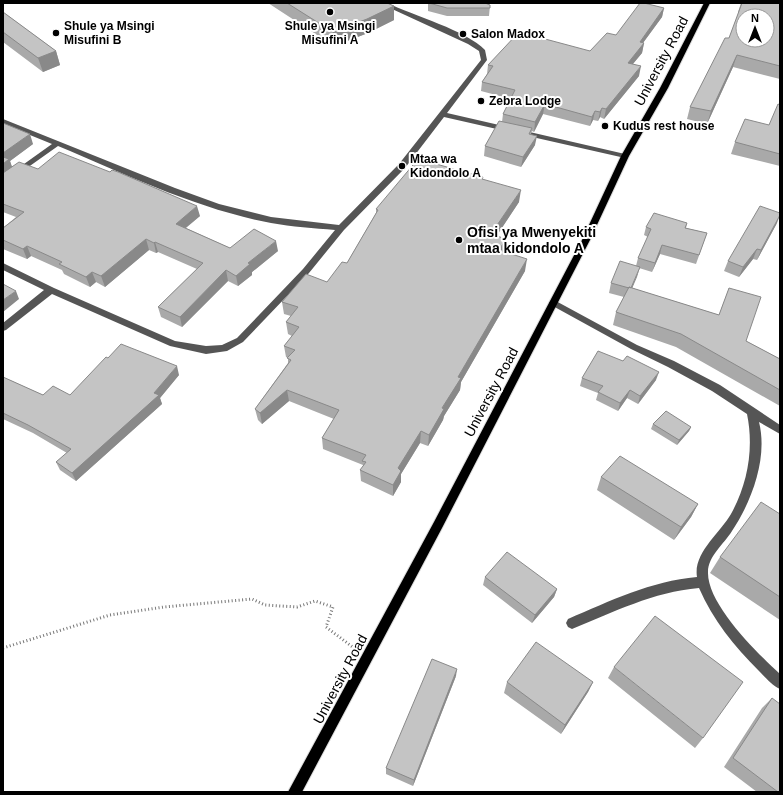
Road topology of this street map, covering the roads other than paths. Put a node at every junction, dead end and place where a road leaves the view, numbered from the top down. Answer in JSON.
{"nodes":[{"id":1,"x":382,"y":3,"type":"edge"},
{"id":2,"x":707,"y":3,"type":"edge"},
{"id":3,"x":441,"y":114,"type":"junction"},
{"id":4,"x":3,"y":122,"type":"edge"},
{"id":5,"x":58,"y":143,"type":"junction"},
{"id":6,"x":625,"y":156,"type":"junction"},
{"id":7,"x":3,"y":183,"type":"edge"},
{"id":8,"x":341,"y":228,"type":"junction"},
{"id":9,"x":3,"y":266,"type":"edge"},
{"id":10,"x":51,"y":290,"type":"junction"},
{"id":11,"x":554,"y":303,"type":"junction"},
{"id":12,"x":3,"y":328,"type":"edge"},
{"id":13,"x":752,"y":412,"type":"junction"},
{"id":14,"x":780,"y":430,"type":"edge"},
{"id":15,"x":703,"y":582,"type":"junction"},
{"id":16,"x":572,"y":622,"type":"dead end"},
{"id":17,"x":780,"y":683,"type":"edge"},
{"id":18,"x":295,"y":792,"type":"edge"}],
"edges":[{"from":1,"to":3,"type":"street"},
{"from":2,"to":6,"type":"main road","name":"University Road"},
{"from":3,"to":6,"type":"street"},
{"from":3,"to":8,"type":"street"},
{"from":4,"to":5,"type":"street"},
{"from":5,"to":7,"type":"street"},
{"from":5,"to":8,"type":"street"},
{"from":6,"to":11,"type":"main road","name":"University Road"},
{"from":8,"to":10,"type":"street"},
{"from":9,"to":10,"type":"street"},
{"from":10,"to":12,"type":"street"},
{"from":11,"to":13,"type":"street"},
{"from":11,"to":18,"type":"main road","name":"University Road"},
{"from":13,"to":14,"type":"street"},
{"from":13,"to":15,"type":"street"},
{"from":15,"to":16,"type":"street"},
{"from":15,"to":17,"type":"street"}]}
